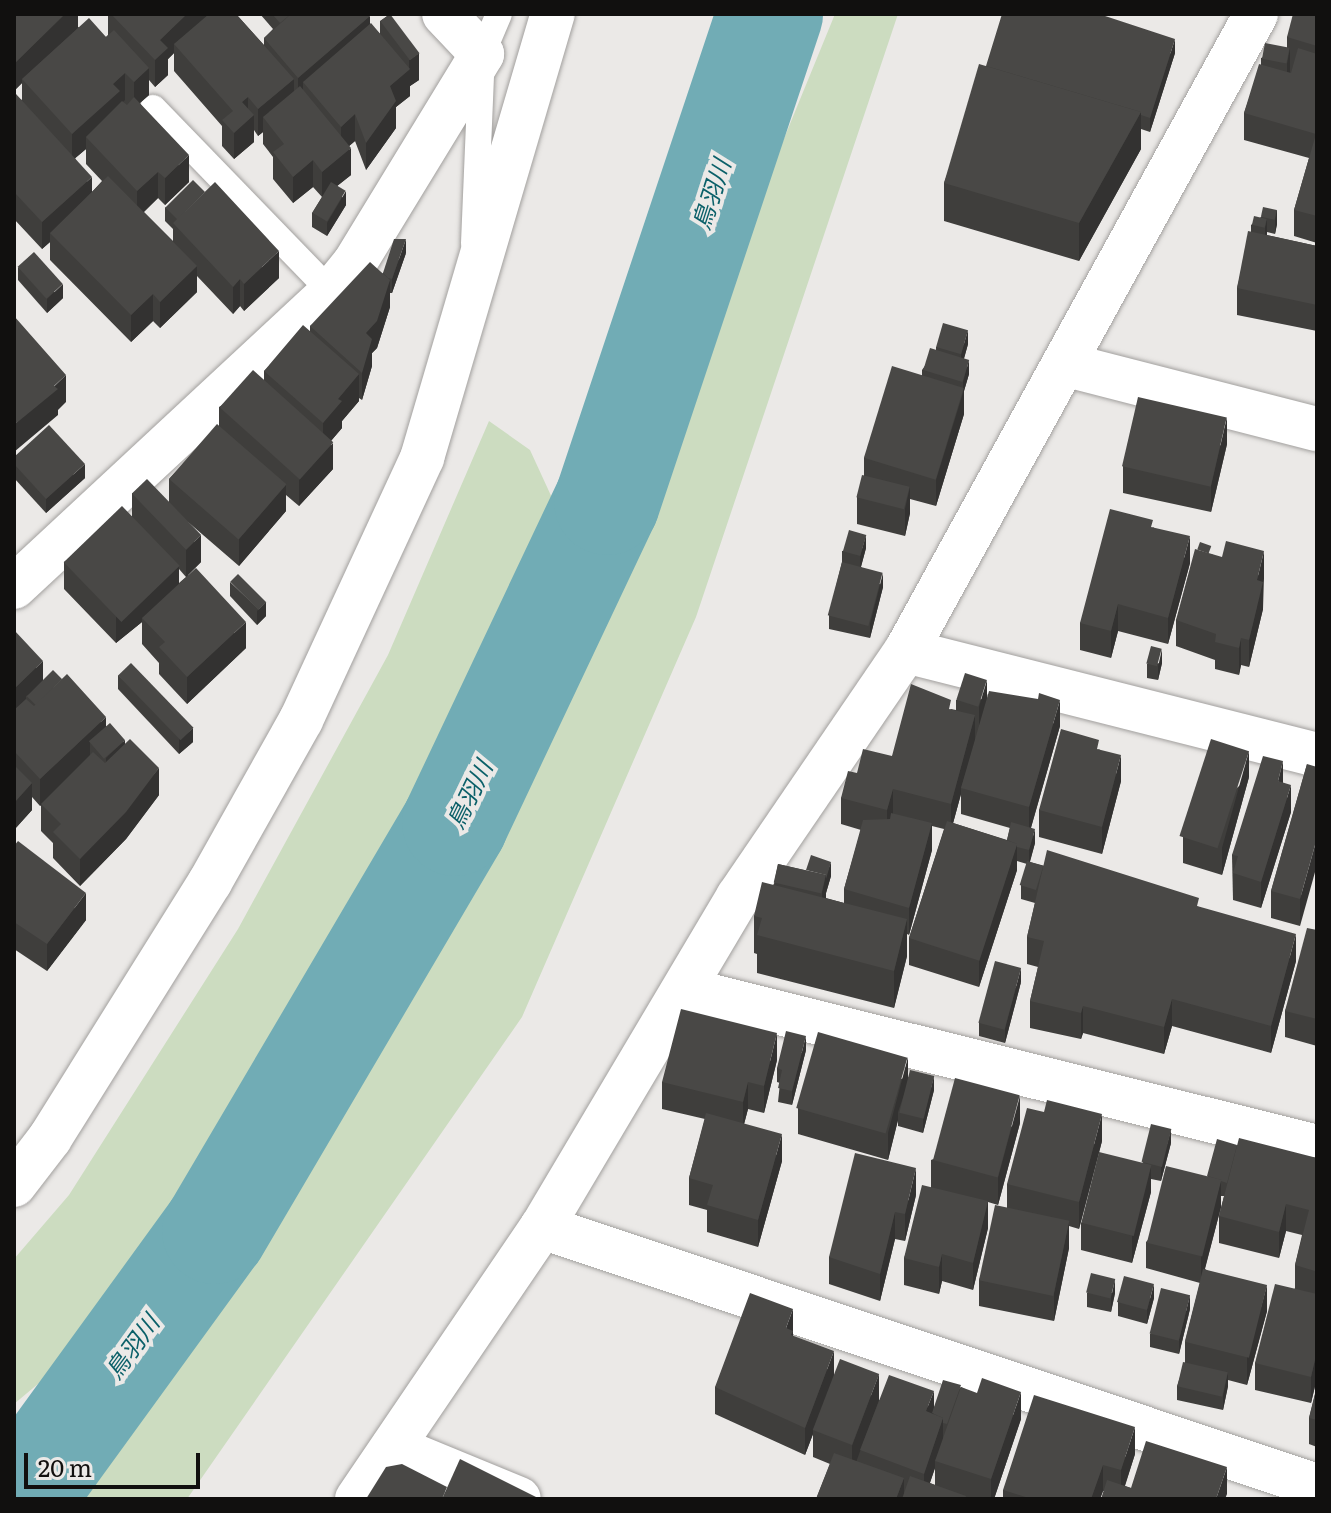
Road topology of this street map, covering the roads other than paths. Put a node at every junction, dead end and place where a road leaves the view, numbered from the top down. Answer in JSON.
{"nodes":[{"id":1,"x":444,"y":14,"type":"edge"},
{"id":2,"x":499,"y":14,"type":"edge"},
{"id":3,"x":553,"y":14,"type":"edge"},
{"id":4,"x":1256,"y":14,"type":"edge"},
{"id":5,"x":482,"y":54,"type":"junction"},
{"id":6,"x":153,"y":108,"type":"dead end"},
{"id":7,"x":477,"y":262,"type":"junction"},
{"id":8,"x":331,"y":292,"type":"junction"},
{"id":9,"x":1067,"y":365,"type":"junction"},
{"id":10,"x":1317,"y":429,"type":"edge"},
{"id":11,"x":14,"y":587,"type":"edge"},
{"id":12,"x":906,"y":651,"type":"junction"},
{"id":13,"x":1317,"y":755,"type":"edge"},
{"id":14,"x":687,"y":990,"type":"junction"},
{"id":15,"x":1317,"y":1147,"type":"edge"},
{"id":16,"x":14,"y":1185,"type":"edge"},
{"id":17,"x":542,"y":1227,"type":"junction"},
{"id":18,"x":393,"y":1447,"type":"junction"},
{"id":19,"x":1317,"y":1486,"type":"edge"},
{"id":20,"x":357,"y":1499,"type":"edge"},
{"id":21,"x":519,"y":1499,"type":"edge"}],
"edges":[{"from":1,"to":5,"type":"street"},
{"from":2,"to":5,"type":"lane"},
{"from":3,"to":7,"type":"street"},
{"from":4,"to":9,"type":"street"},
{"from":5,"to":7,"type":"lane"},
{"from":5,"to":8,"type":"street"},
{"from":6,"to":8,"type":"lane"},
{"from":7,"to":16,"type":"street"},
{"from":8,"to":11,"type":"street"},
{"from":9,"to":10,"type":"street"},
{"from":9,"to":12,"type":"street"},
{"from":12,"to":13,"type":"street"},
{"from":12,"to":14,"type":"street"},
{"from":14,"to":15,"type":"street"},
{"from":14,"to":17,"type":"street"},
{"from":17,"to":18,"type":"street"},
{"from":17,"to":19,"type":"street"},
{"from":18,"to":20,"type":"street"},
{"from":18,"to":21,"type":"street"}]}
